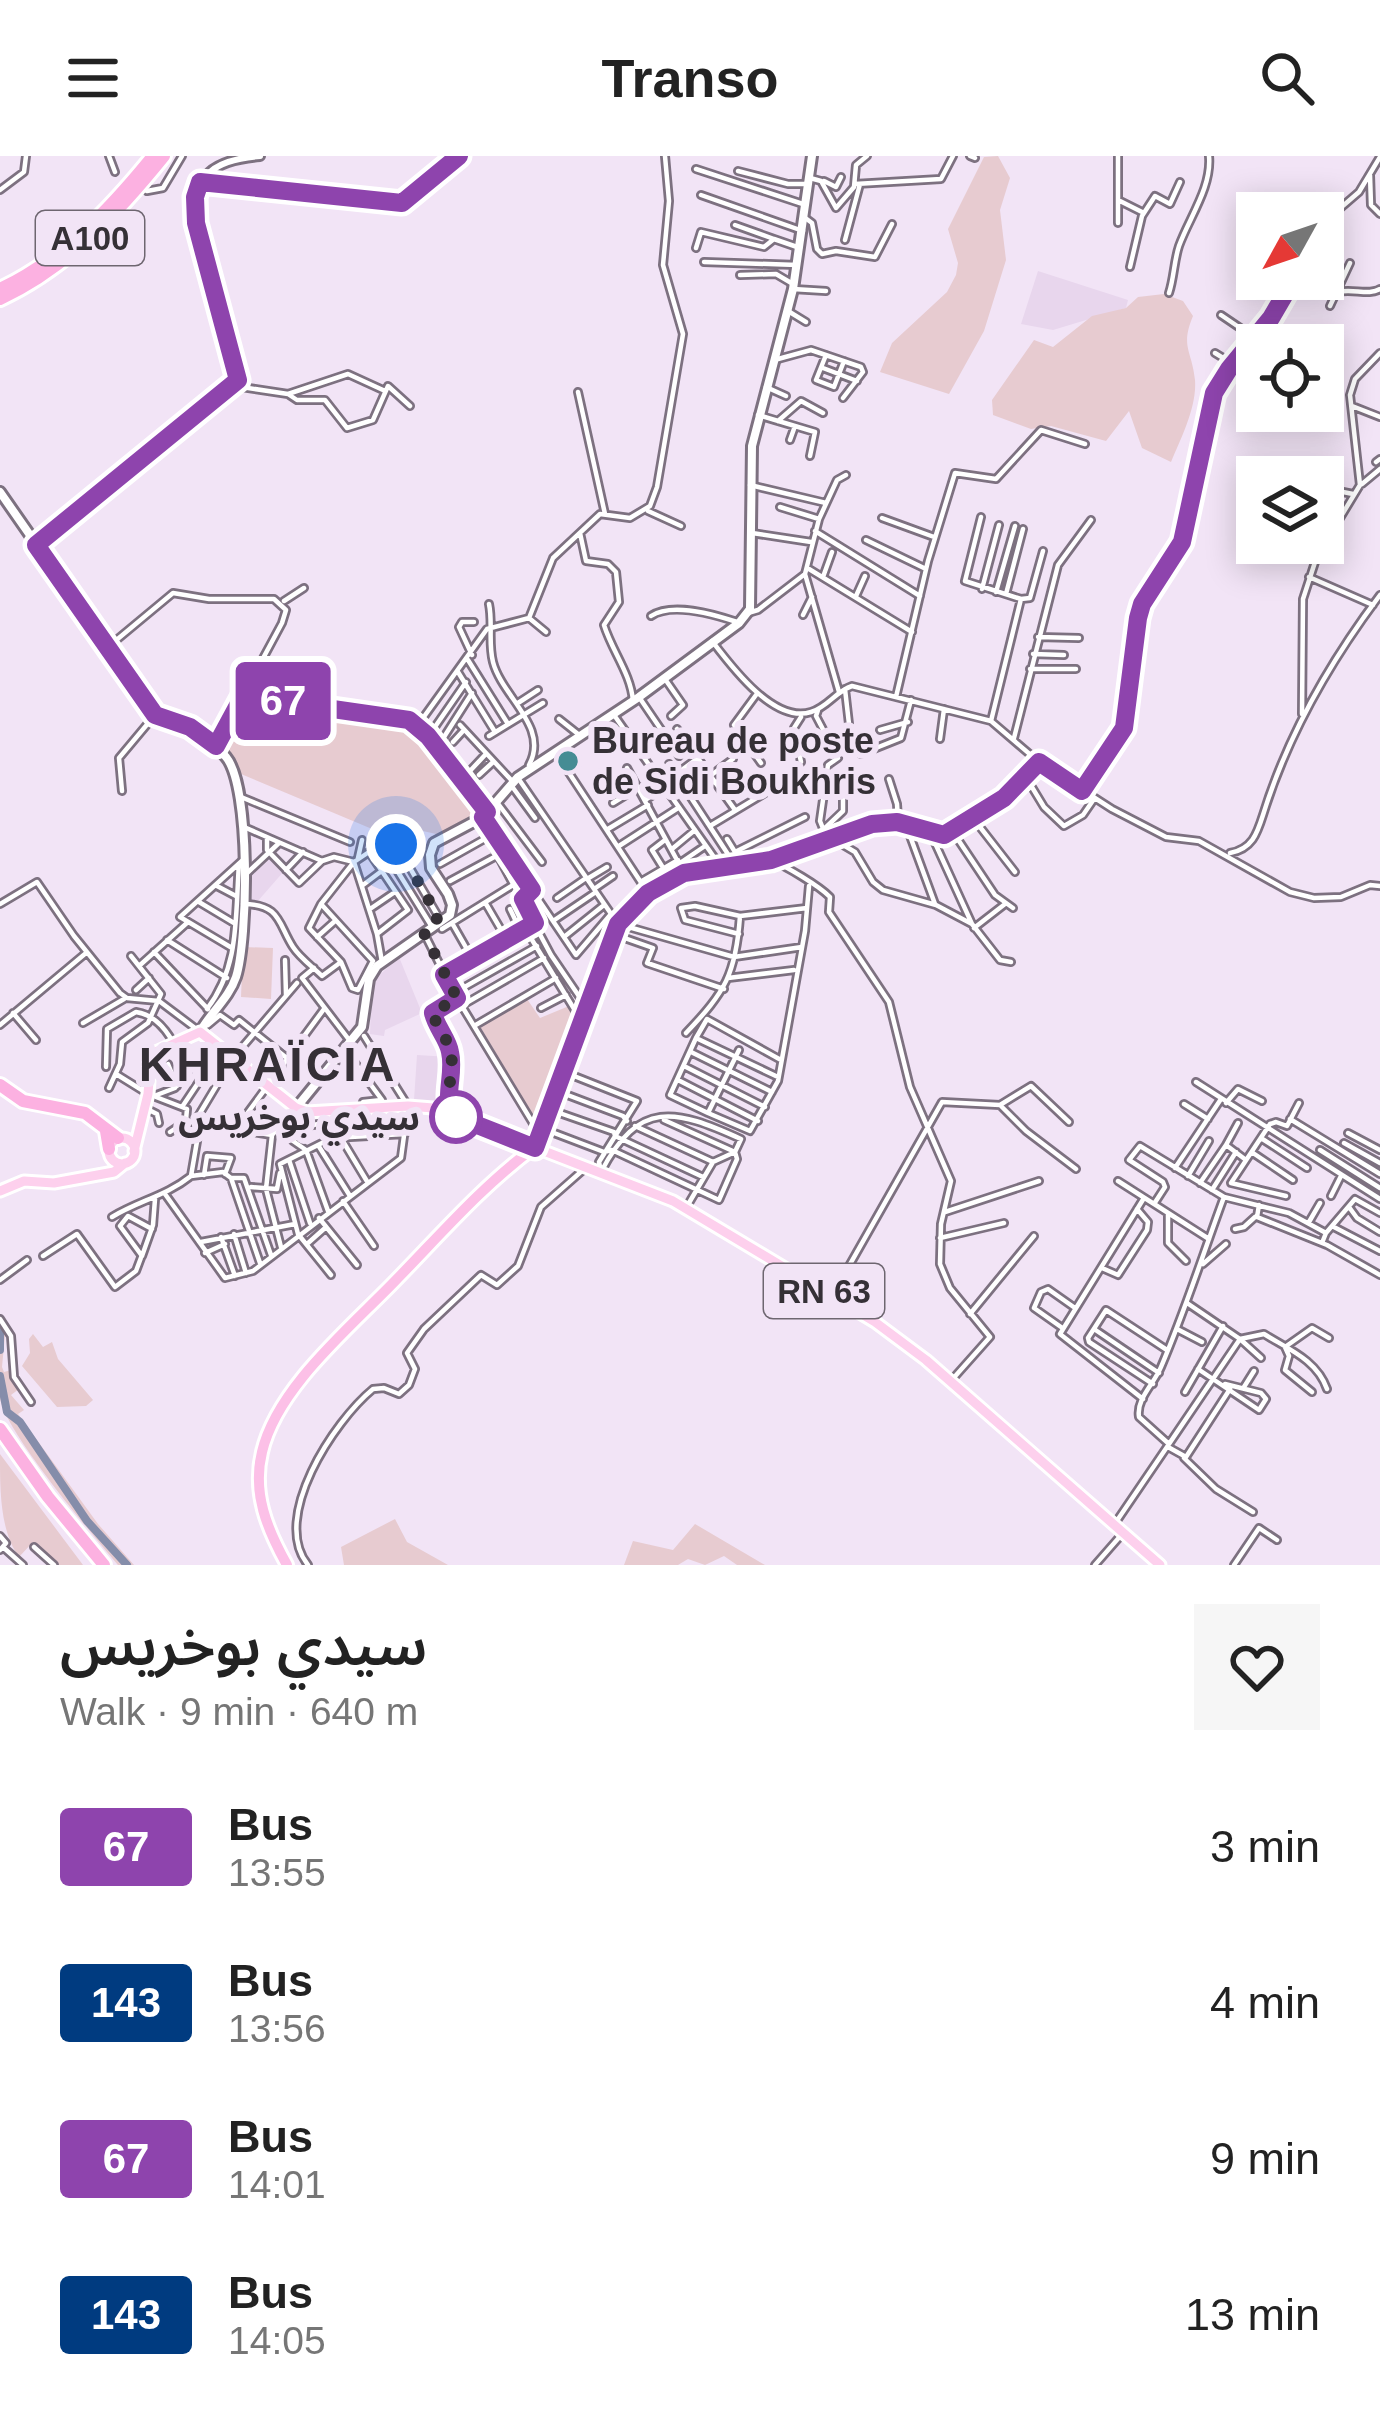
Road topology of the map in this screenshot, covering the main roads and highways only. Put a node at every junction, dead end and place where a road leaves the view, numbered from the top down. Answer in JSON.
{"nodes":[{"id":1,"x":152,"y":156,"type":"edge"},
{"id":2,"x":164,"y":156,"type":"edge"},
{"id":3,"x":812,"y":156,"type":"edge"},
{"id":4,"x":0,"y":290,"type":"edge"},
{"id":5,"x":0,"y":299,"type":"edge"},
{"id":6,"x":0,"y":493,"type":"edge"},
{"id":7,"x":200,"y":1032,"type":"junction"},
{"id":8,"x":0,"y":1085,"type":"edge"},
{"id":9,"x":296,"y":1108,"type":"junction"},
{"id":10,"x":138,"y":1134,"type":"junction"},
{"id":11,"x":539,"y":1137,"type":"junction"},
{"id":12,"x":520,"y":1142,"type":"junction"},
{"id":13,"x":114,"y":1143,"type":"junction"},
{"id":14,"x":134,"y":1151,"type":"junction"},
{"id":15,"x":522,"y":1157,"type":"junction"},
{"id":16,"x":125,"y":1163,"type":"junction"},
{"id":17,"x":106,"y":1173,"type":"junction"},
{"id":18,"x":0,"y":1191,"type":"edge"},
{"id":19,"x":0,"y":1429,"type":"edge"},
{"id":20,"x":0,"y":1442,"type":"edge"},
{"id":21,"x":94,"y":1565,"type":"edge"},
{"id":22,"x":104,"y":1565,"type":"edge"},
{"id":23,"x":289,"y":1565,"type":"edge"},
{"id":24,"x":1160,"y":1565,"type":"edge"}],
"edges":[{"from":1,"to":4,"type":"highway","name":"A100","number":"A100"},
{"from":2,"to":5,"type":"highway","name":"A100","number":"A100"},
{"from":3,"to":9,"type":"main road"},
{"from":6,"to":7,"type":"main road"},
{"from":7,"to":9,"type":"main road"},
{"from":7,"to":10,"type":"main road"},
{"from":8,"to":13,"type":"highway"},
{"from":9,"to":12,"type":"main road","number":"RN 63"},
{"from":10,"to":13,"type":"main road"},
{"from":10,"to":14,"type":"main road"},
{"from":11,"to":12,"type":"main road","number":"RN 63"},
{"from":11,"to":15,"type":"highway"},
{"from":11,"to":23,"type":"highway"},
{"from":11,"to":24,"type":"main road","number":"RN 63"},
{"from":12,"to":15,"type":"highway"},
{"from":13,"to":14,"type":"main road"},
{"from":13,"to":16,"type":"main road"},
{"from":13,"to":17,"type":"main road"},
{"from":14,"to":16,"type":"main road"},
{"from":15,"to":23,"type":"highway"},
{"from":16,"to":17,"type":"main road"},
{"from":17,"to":18,"type":"main road"},
{"from":19,"to":22,"type":"highway"},
{"from":20,"to":21,"type":"highway"}]}
